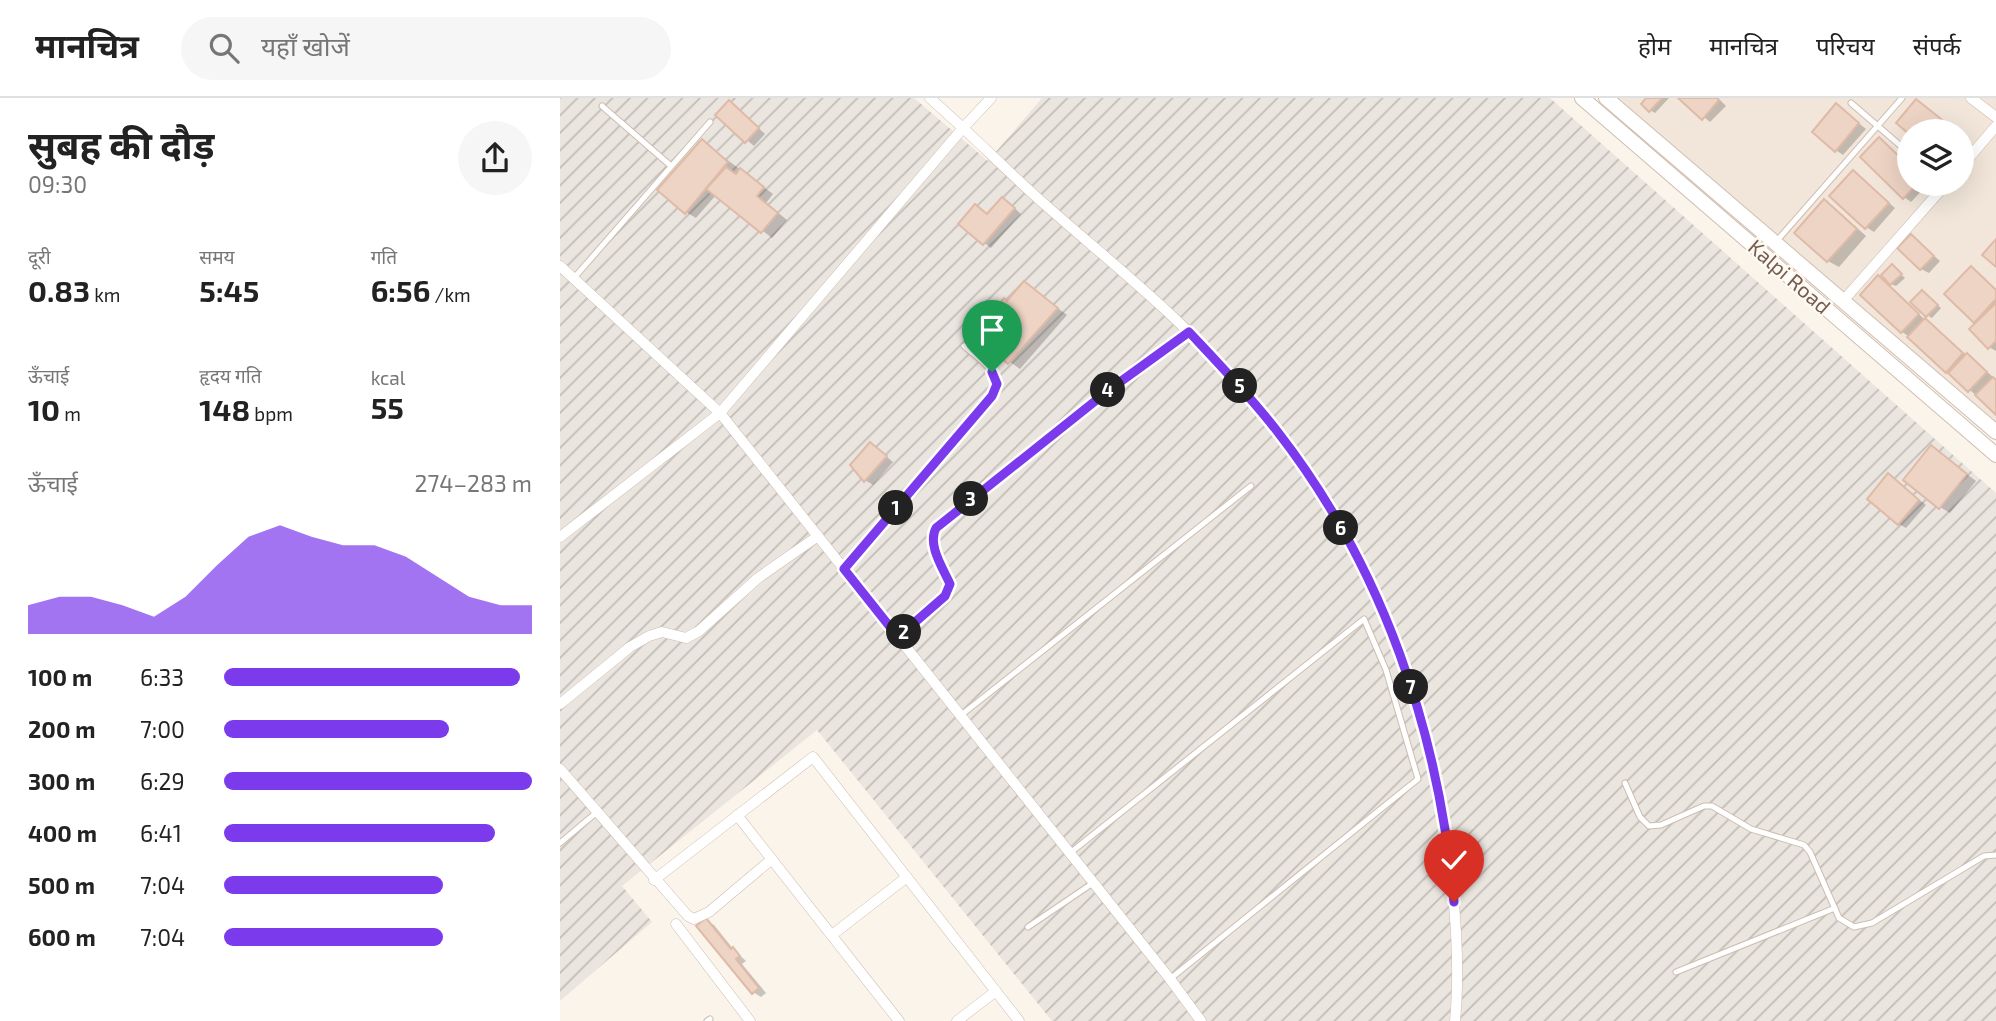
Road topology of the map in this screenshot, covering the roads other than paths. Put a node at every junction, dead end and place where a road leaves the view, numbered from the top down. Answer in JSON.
{"nodes":[{"id":1,"x":930,"y":98,"type":"edge"},
{"id":2,"x":991,"y":98,"type":"edge"},
{"id":3,"x":1582,"y":98,"type":"edge"},
{"id":4,"x":1606,"y":98,"type":"edge"},
{"id":5,"x":1902,"y":98,"type":"edge"},
{"id":6,"x":1971,"y":98,"type":"edge"},
{"id":7,"x":1851,"y":103,"type":"dead end"},
{"id":8,"x":602,"y":106,"type":"dead end"},
{"id":9,"x":1996,"y":117,"type":"edge"},
{"id":10,"x":710,"y":122,"type":"dead end"},
{"id":11,"x":1878,"y":126,"type":"junction"},
{"id":12,"x":1996,"y":126,"type":"edge"},
{"id":13,"x":963,"y":128,"type":"junction"},
{"id":14,"x":1897,"y":143,"type":"edge"},
{"id":15,"x":1974,"y":152,"type":"edge"},
{"id":16,"x":671,"y":166,"type":"junction"},
{"id":17,"x":1935,"y":196,"type":"edge"},
{"id":18,"x":1775,"y":243,"type":"junction"},
{"id":19,"x":560,"y":266,"type":"edge"},
{"id":20,"x":573,"y":278,"type":"junction"},
{"id":21,"x":1843,"y":301,"type":"junction"},
{"id":22,"x":1189,"y":332,"type":"junction"},
{"id":23,"x":964,"y":346,"type":"dead end"},
{"id":24,"x":720,"y":413,"type":"junction"},
{"id":25,"x":1996,"y":432,"type":"edge"},
{"id":26,"x":1996,"y":455,"type":"edge"},
{"id":27,"x":1251,"y":486,"type":"dead end"},
{"id":28,"x":818,"y":536,"type":"junction"},
{"id":29,"x":560,"y":537,"type":"edge"},
{"id":30,"x":844,"y":569,"type":"junction"},
{"id":31,"x":898,"y":637,"type":"junction"},
{"id":32,"x":560,"y":704,"type":"edge"},
{"id":33,"x":961,"y":716,"type":"junction"},
{"id":34,"x":560,"y":768,"type":"edge"},
{"id":35,"x":1625,"y":783,"type":"dead end"},
{"id":36,"x":597,"y":812,"type":"junction"},
{"id":37,"x":737,"y":815,"type":"junction"},
{"id":38,"x":560,"y":843,"type":"edge"},
{"id":39,"x":1070,"y":853,"type":"junction"},
{"id":40,"x":1996,"y":855,"type":"edge"},
{"id":41,"x":772,"y":859,"type":"junction"},
{"id":42,"x":906,"y":877,"type":"junction"},
{"id":43,"x":654,"y":880,"type":"junction"},
{"id":44,"x":1093,"y":883,"type":"junction"},
{"id":45,"x":1835,"y":908,"type":"junction"},
{"id":46,"x":676,"y":924,"type":"dead end"},
{"id":47,"x":1028,"y":927,"type":"dead end"},
{"id":48,"x":832,"y":935,"type":"junction"},
{"id":49,"x":1676,"y":972,"type":"dead end"},
{"id":50,"x":1170,"y":979,"type":"junction"},
{"id":51,"x":996,"y":991,"type":"junction"},
{"id":52,"x":750,"y":1021,"type":"edge"},
{"id":53,"x":899,"y":1021,"type":"edge"},
{"id":54,"x":957,"y":1021,"type":"edge"},
{"id":55,"x":1019,"y":1021,"type":"edge"},
{"id":56,"x":1201,"y":1021,"type":"edge"},
{"id":57,"x":1455,"y":1021,"type":"edge"}],
"edges":[{"from":1,"to":13,"type":"street"},
{"from":2,"to":13,"type":"street"},
{"from":3,"to":26,"type":"main road","name":"Kalpi Road"},
{"from":4,"to":18,"type":"main road","name":"Kalpi Road"},
{"from":5,"to":11,"type":"lane"},
{"from":6,"to":9,"type":"street"},
{"from":7,"to":11,"type":"lane"},
{"from":8,"to":16,"type":"lane"},
{"from":10,"to":16,"type":"lane"},
{"from":11,"to":14,"type":"lane"},
{"from":11,"to":18,"type":"lane"},
{"from":12,"to":15,"type":"street"},
{"from":13,"to":22,"type":"street"},
{"from":13,"to":24,"type":"street"},
{"from":16,"to":20,"type":"lane"},
{"from":17,"to":21,"type":"street"},
{"from":18,"to":21,"type":"main road","name":"Kalpi Road"},
{"from":19,"to":20,"type":"street"},
{"from":20,"to":24,"type":"street"},
{"from":21,"to":25,"type":"main road","name":"Kalpi Road"},
{"from":22,"to":31,"type":"lane"},
{"from":22,"to":57,"type":"street"},
{"from":23,"to":30,"type":"lane"},
{"from":24,"to":28,"type":"street"},
{"from":24,"to":29,"type":"street"},
{"from":27,"to":33,"type":"lane"},
{"from":28,"to":30,"type":"street"},
{"from":28,"to":32,"type":"street"},
{"from":30,"to":31,"type":"street"},
{"from":31,"to":33,"type":"street"},
{"from":33,"to":39,"type":"street"},
{"from":34,"to":36,"type":"street"},
{"from":35,"to":45,"type":"lane"},
{"from":36,"to":38,"type":"lane"},
{"from":36,"to":43,"type":"street"},
{"from":37,"to":41,"type":"street"},
{"from":37,"to":42,"type":"street"},
{"from":37,"to":43,"type":"street"},
{"from":39,"to":44,"type":"street"},
{"from":39,"to":50,"type":"lane"},
{"from":40,"to":45,"type":"lane"},
{"from":41,"to":43,"type":"street"},
{"from":41,"to":48,"type":"street"},
{"from":42,"to":48,"type":"street"},
{"from":42,"to":51,"type":"street"},
{"from":44,"to":47,"type":"lane"},
{"from":44,"to":50,"type":"street"},
{"from":45,"to":49,"type":"lane"},
{"from":46,"to":52,"type":"street"},
{"from":48,"to":53,"type":"street"},
{"from":50,"to":56,"type":"street"},
{"from":51,"to":54,"type":"street"},
{"from":51,"to":55,"type":"street"}]}
